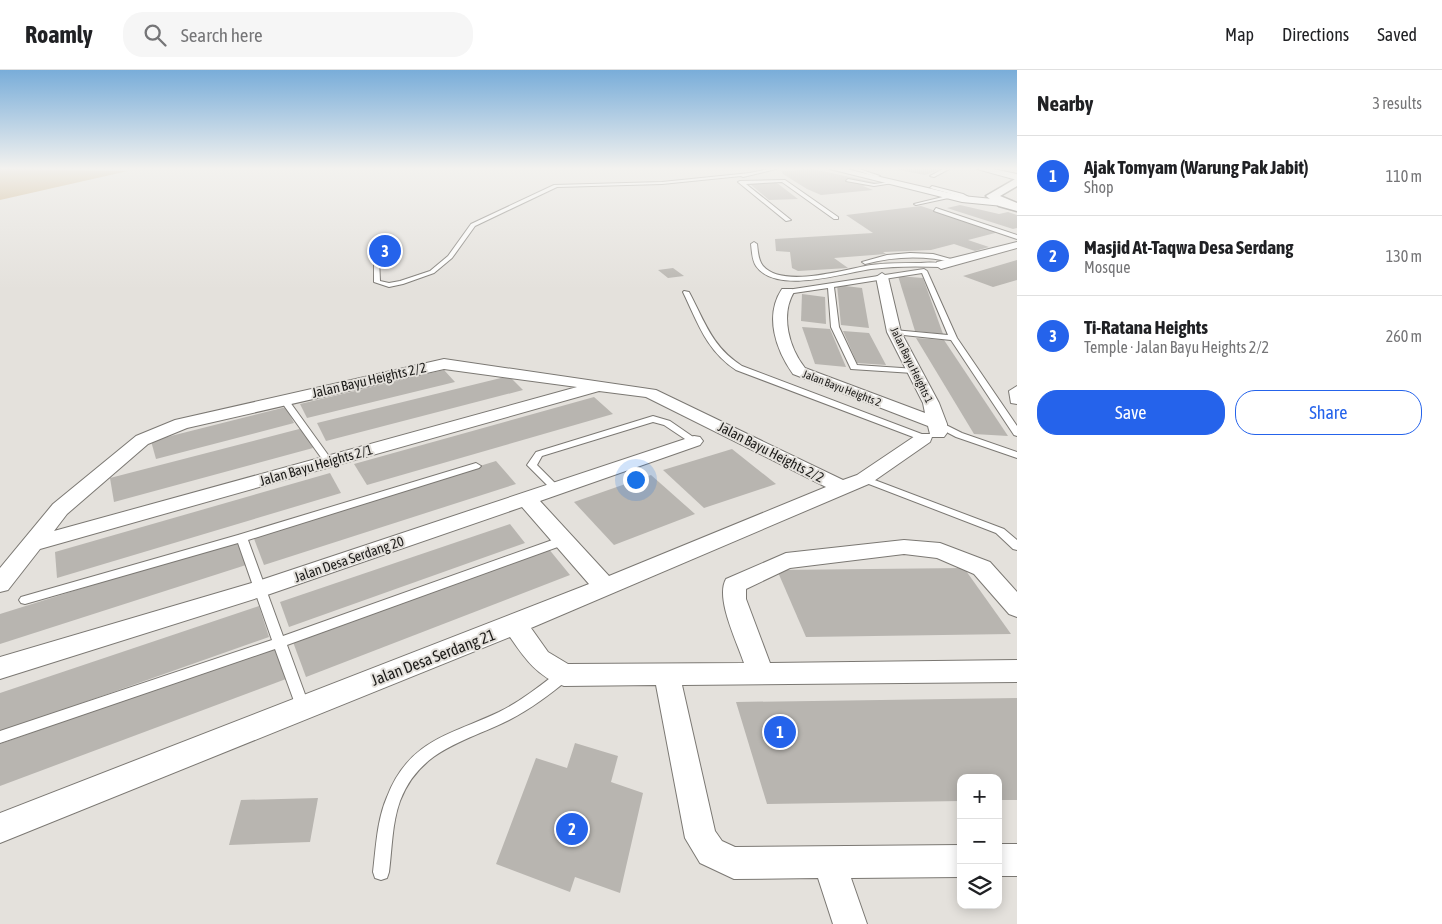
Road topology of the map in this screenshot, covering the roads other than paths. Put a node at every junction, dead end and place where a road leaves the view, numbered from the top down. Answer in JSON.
{"nodes":[{"id":1,"x":507,"y":209,"type":"edge"},
{"id":2,"x":774,"y":209,"type":"edge"},
{"id":3,"x":823,"y":209,"type":"edge"},
{"id":4,"x":936,"y":210,"type":"dead end"},
{"id":5,"x":836,"y":218,"type":"dead end"},
{"id":6,"x":788,"y":220,"type":"dead end"},
{"id":7,"x":1016,"y":238,"type":"edge"},
{"id":8,"x":754,"y":244,"type":"dead end"},
{"id":9,"x":376,"y":258,"type":"dead end"},
{"id":10,"x":955,"y":261,"type":"junction"},
{"id":11,"x":941,"y":265,"type":"joint"},
{"id":12,"x":854,"y":270,"type":"junction"},
{"id":13,"x":882,"y":277,"type":"junction"},
{"id":14,"x":831,"y":285,"type":"junction"},
{"id":15,"x":686,"y":292,"type":"dead end"},
{"id":16,"x":787,"y":292,"type":"joint"},
{"id":17,"x":894,"y":332,"type":"junction"},
{"id":18,"x":953,"y":338,"type":"junction"},
{"id":19,"x":913,"y":371,"type":"junction"},
{"id":20,"x":600,"y":386,"type":"junction"},
{"id":21,"x":1017,"y":391,"type":"edge"},
{"id":22,"x":1017,"y":399,"type":"edge"},
{"id":23,"x":284,"y":400,"type":"junction"},
{"id":24,"x":938,"y":424,"type":"junction"},
{"id":25,"x":1017,"y":433,"type":"edge"},
{"id":26,"x":924,"y":438,"type":"junction"},
{"id":27,"x":694,"y":441,"type":"joint"},
{"id":28,"x":1017,"y":455,"type":"edge"},
{"id":29,"x":328,"y":461,"type":"junction"},
{"id":30,"x":476,"y":466,"type":"dead end"},
{"id":31,"x":852,"y":483,"type":"junction"},
{"id":32,"x":555,"y":488,"type":"junction"},
{"id":33,"x":526,"y":498,"type":"junction"},
{"id":34,"x":242,"y":538,"type":"junction"},
{"id":35,"x":562,"y":541,"type":"junction"},
{"id":36,"x":32,"y":544,"type":"junction"},
{"id":37,"x":1017,"y":546,"type":"edge"},
{"id":38,"x":0,"y":584,"type":"edge"},
{"id":39,"x":605,"y":587,"type":"junction"},
{"id":40,"x":262,"y":588,"type":"junction"},
{"id":41,"x":25,"y":600,"type":"dead end"},
{"id":42,"x":1017,"y":608,"type":"edge"},
{"id":43,"x":514,"y":625,"type":"junction"},
{"id":44,"x":280,"y":642,"type":"junction"},
{"id":45,"x":0,"y":668,"type":"edge"},
{"id":46,"x":1017,"y":672,"type":"edge"},
{"id":47,"x":667,"y":674,"type":"junction"},
{"id":48,"x":761,"y":674,"type":"junction"},
{"id":49,"x":564,"y":675,"type":"junction"},
{"id":50,"x":303,"y":708,"type":"junction"},
{"id":51,"x":0,"y":737,"type":"edge"},
{"id":52,"x":0,"y":828,"type":"edge"},
{"id":53,"x":1002,"y":860,"type":"edge"},
{"id":54,"x":1017,"y":860,"type":"edge"},
{"id":55,"x":957,"y":861,"type":"edge"},
{"id":56,"x":828,"y":863,"type":"junction"},
{"id":57,"x":381,"y":872,"type":"dead end"},
{"id":58,"x":850,"y":924,"type":"edge"}],
"edges":[{"from":1,"to":9,"type":"lane"},
{"from":2,"to":6,"type":"lane"},
{"from":3,"to":5,"type":"lane"},
{"from":4,"to":7,"type":"lane"},
{"from":7,"to":10,"type":"street"},
{"from":8,"to":12,"type":"lane"},
{"from":10,"to":11,"type":"street"},
{"from":10,"to":12,"type":"lane"},
{"from":11,"to":12,"type":"lane"},
{"from":13,"to":14,"type":"lane"},
{"from":13,"to":17,"type":"street","name":"Jalan Bayu Heights 1"},
{"from":13,"to":18,"type":"lane"},
{"from":14,"to":16,"type":"lane"},
{"from":14,"to":19,"type":"lane"},
{"from":15,"to":26,"type":"lane"},
{"from":16,"to":24,"type":"street","name":"Jalan Bayu Heights 2"},
{"from":17,"to":18,"type":"lane"},
{"from":17,"to":19,"type":"street","name":"Jalan Bayu Heights 1"},
{"from":18,"to":25,"type":"lane"},
{"from":19,"to":24,"type":"street","name":"Jalan Bayu Heights 1"},
{"from":20,"to":23,"type":"street","name":"Jalan Bayu Heights 2/2"},
{"from":20,"to":29,"type":"street","name":"Jalan Bayu Heights 2/1"},
{"from":20,"to":31,"type":"street","name":"Jalan Bayu Heights 2/2"},
{"from":21,"to":22,"type":"street"},
{"from":23,"to":29,"type":"lane"},
{"from":23,"to":36,"type":"street","name":"Jalan Bayu Heights 2/2"},
{"from":24,"to":26,"type":"street","name":"Jalan Desa Serdang 21"},
{"from":24,"to":28,"type":"lane"},
{"from":26,"to":31,"type":"street","name":"Jalan Desa Serdang 21"},
{"from":27,"to":32,"type":"street","name":"Jalan Desa Serdang 20"},
{"from":27,"to":32,"type":"lane"},
{"from":29,"to":36,"type":"street","name":"Jalan Bayu Heights 2/1"},
{"from":30,"to":34,"type":"lane"},
{"from":31,"to":37,"type":"lane"},
{"from":31,"to":39,"type":"street","name":"Jalan Desa Serdang 21"},
{"from":32,"to":33,"type":"street","name":"Jalan Desa Serdang 20"},
{"from":33,"to":35,"type":"street"},
{"from":33,"to":40,"type":"street","name":"Jalan Desa Serdang 20"},
{"from":34,"to":40,"type":"lane"},
{"from":34,"to":41,"type":"lane"},
{"from":35,"to":39,"type":"street"},
{"from":35,"to":44,"type":"lane"},
{"from":36,"to":38,"type":"street","name":"Jalan Bayu Heights 2/2"},
{"from":39,"to":43,"type":"street","name":"Jalan Desa Serdang 21"},
{"from":40,"to":44,"type":"lane"},
{"from":40,"to":45,"type":"street","name":"Jalan Desa Serdang 20"},
{"from":42,"to":48,"type":"street"},
{"from":43,"to":49,"type":"street"},
{"from":43,"to":50,"type":"street","name":"Jalan Desa Serdang 21"},
{"from":44,"to":50,"type":"lane"},
{"from":44,"to":51,"type":"lane"},
{"from":46,"to":48,"type":"street"},
{"from":47,"to":48,"type":"street"},
{"from":47,"to":49,"type":"street"},
{"from":47,"to":56,"type":"street"},
{"from":49,"to":57,"type":"lane"},
{"from":50,"to":52,"type":"street","name":"Jalan Desa Serdang 21"},
{"from":53,"to":54,"type":"street"},
{"from":55,"to":56,"type":"street"},
{"from":56,"to":58,"type":"street"}]}
